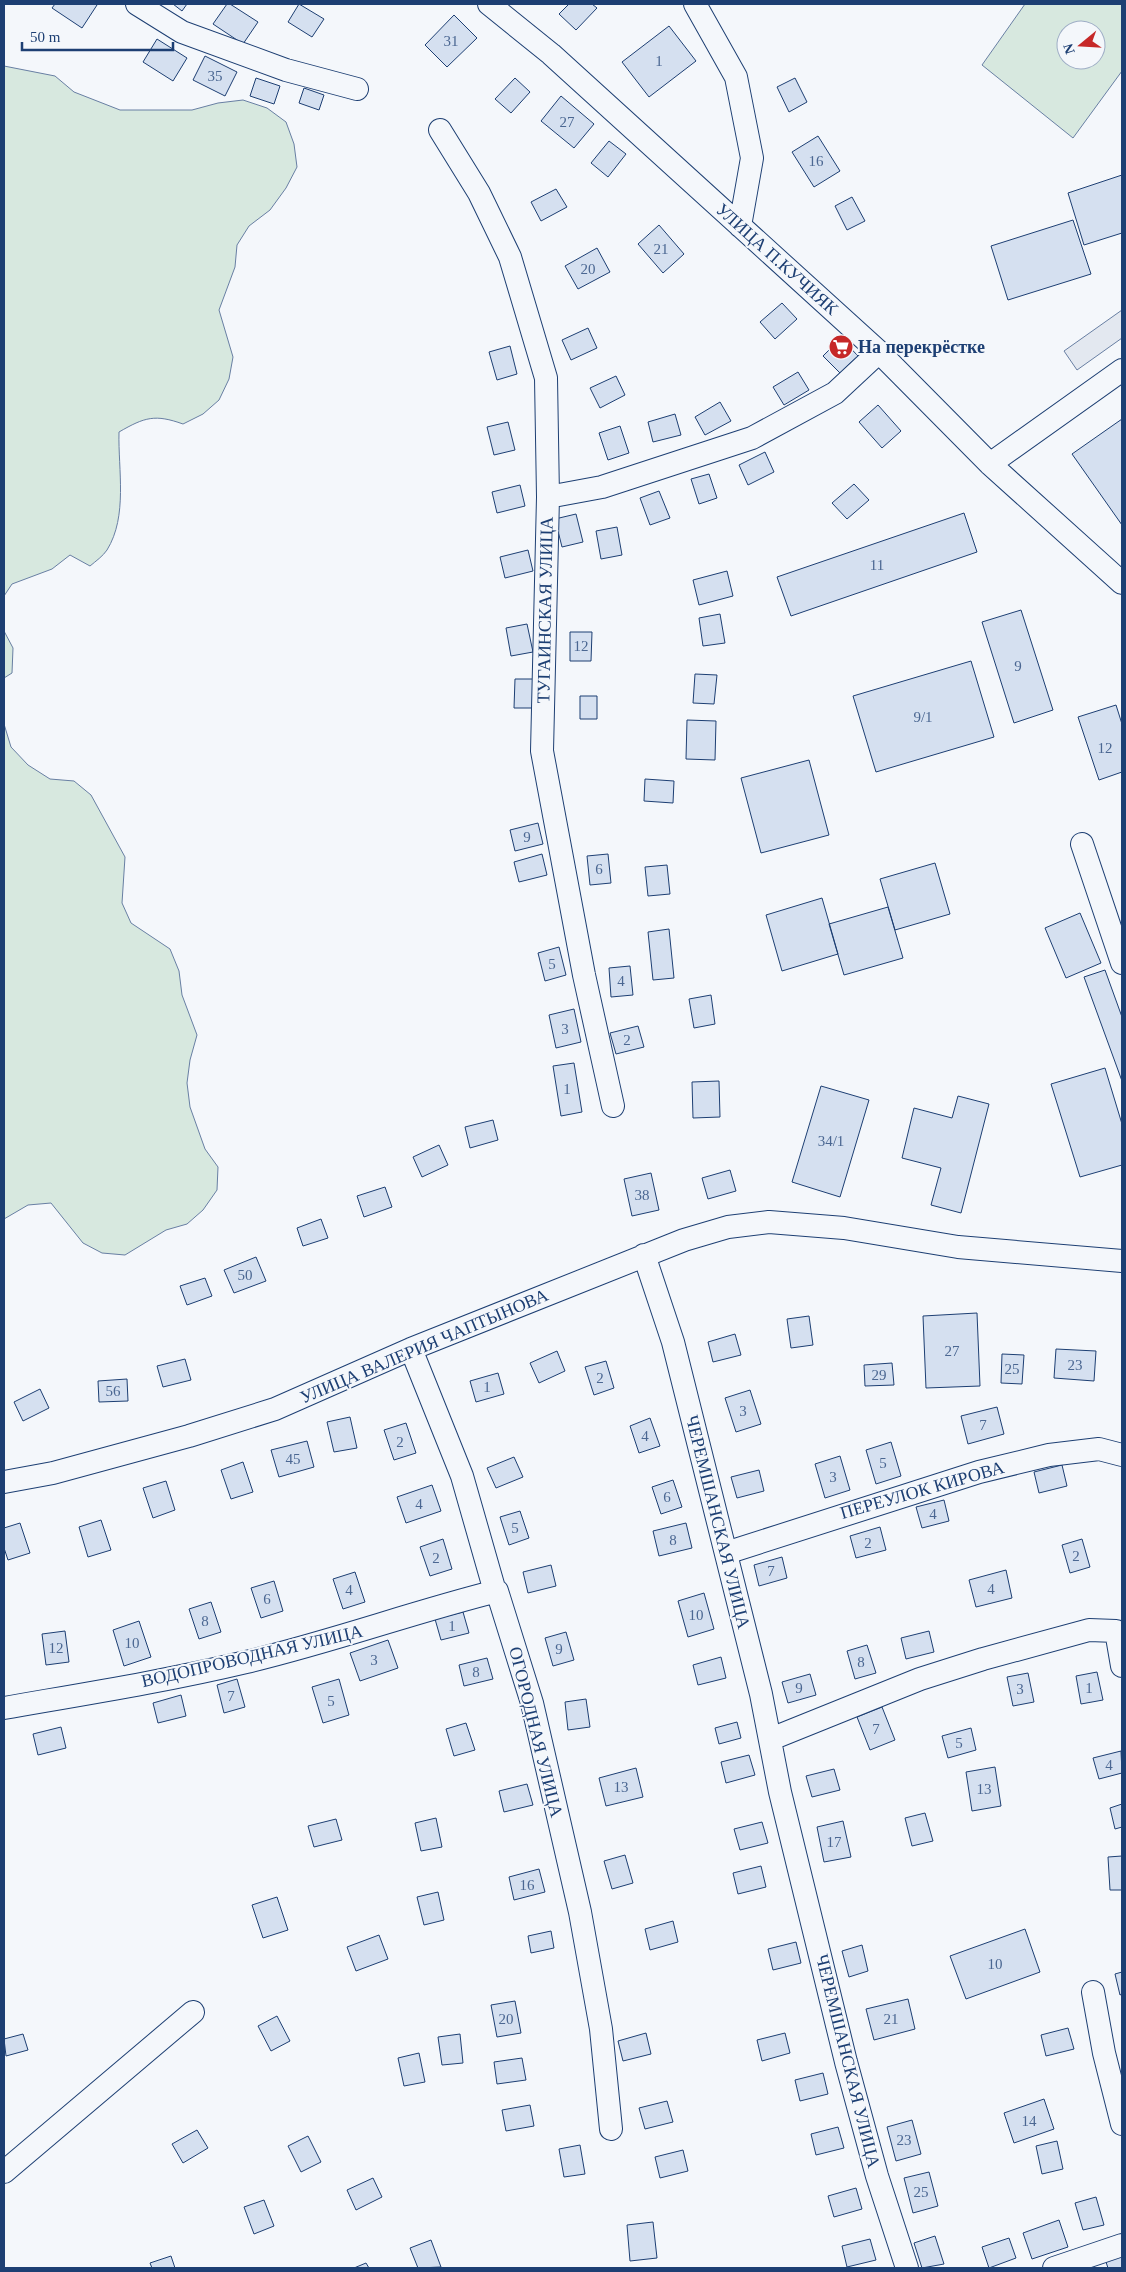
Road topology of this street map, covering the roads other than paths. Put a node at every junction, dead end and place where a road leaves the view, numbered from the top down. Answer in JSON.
{"nodes":[{"id":1,"x":137,"y":4,"type":"edge"},
{"id":2,"x":489,"y":4,"type":"edge"},
{"id":3,"x":695,"y":4,"type":"edge"},
{"id":4,"x":358,"y":88,"type":"dead end"},
{"id":5,"x":440,"y":130,"type":"dead end"},
{"id":6,"x":740,"y":226,"type":"junction"},
{"id":7,"x":879,"y":352,"type":"junction"},
{"id":8,"x":1122,"y":370,"type":"edge"},
{"id":9,"x":990,"y":464,"type":"junction"},
{"id":10,"x":548,"y":497,"type":"junction"},
{"id":11,"x":1122,"y":583,"type":"edge"},
{"id":12,"x":1082,"y":844,"type":"dead end"},
{"id":13,"x":1122,"y":963,"type":"edge"},
{"id":14,"x":613,"y":1106,"type":"dead end"},
{"id":15,"x":644,"y":1255,"type":"junction"},
{"id":16,"x":1122,"y":1261,"type":"edge"},
{"id":17,"x":411,"y":1349,"type":"junction"},
{"id":18,"x":1122,"y":1455,"type":"edge"},
{"id":19,"x":4,"y":1482,"type":"edge"},
{"id":20,"x":726,"y":1553,"type":"junction"},
{"id":21,"x":497,"y":1591,"type":"junction"},
{"id":22,"x":1122,"y":1666,"type":"edge"},
{"id":23,"x":4,"y":1708,"type":"edge"},
{"id":24,"x":771,"y":1739,"type":"junction"},
{"id":25,"x":1093,"y":1992,"type":"dead end"},
{"id":26,"x":193,"y":2012,"type":"dead end"},
{"id":27,"x":1122,"y":2124,"type":"edge"},
{"id":28,"x":611,"y":2129,"type":"dead end"},
{"id":29,"x":4,"y":2172,"type":"edge"},
{"id":30,"x":1122,"y":2245,"type":"edge"},
{"id":31,"x":906,"y":2268,"type":"edge"},
{"id":32,"x":1054,"y":2268,"type":"edge"}],
"edges":[{"from":1,"to":4,"type":"street"},
{"from":2,"to":6,"type":"street","name":"УЛИЦА П.КУЧИЯК"},
{"from":3,"to":6,"type":"street"},
{"from":5,"to":10,"type":"street","name":"ТУГАИНСКАЯ УЛИЦА"},
{"from":6,"to":7,"type":"street","name":"УЛИЦА П.КУЧИЯК"},
{"from":7,"to":9,"type":"street","name":"УЛИЦА П.КУЧИЯК"},
{"from":7,"to":10,"type":"street"},
{"from":8,"to":9,"type":"street"},
{"from":9,"to":11,"type":"street","name":"УЛИЦА П.КУЧИЯК"},
{"from":10,"to":14,"type":"street","name":"ТУГАИНСКАЯ УЛИЦА"},
{"from":12,"to":13,"type":"street"},
{"from":15,"to":16,"type":"street","name":"УЛИЦА ВАЛЕРИЯ ЧАПТЫНОВА"},
{"from":15,"to":17,"type":"street","name":"УЛИЦА ВАЛЕРИЯ ЧАПТЫНОВА"},
{"from":15,"to":20,"type":"street","name":"ЧЕРЕМШАНСКАЯ УЛИЦА"},
{"from":17,"to":19,"type":"street","name":"УЛИЦА ВАЛЕРИЯ ЧАПТЫНОВА"},
{"from":17,"to":21,"type":"street","name":"ОГОРОДНАЯ УЛИЦА"},
{"from":18,"to":20,"type":"street","name":"ПЕРЕУЛОК КИРОВА"},
{"from":20,"to":24,"type":"street","name":"ЧЕРЕМШАНСКАЯ УЛИЦА"},
{"from":21,"to":23,"type":"street","name":"ВОДОПРОВОДНАЯ УЛИЦА"},
{"from":21,"to":28,"type":"street","name":"ОГОРОДНАЯ УЛИЦА"},
{"from":22,"to":24,"type":"street"},
{"from":24,"to":31,"type":"street","name":"ЧЕРЕМШАНСКАЯ УЛИЦА"},
{"from":25,"to":27,"type":"street"},
{"from":26,"to":29,"type":"street"},
{"from":30,"to":32,"type":"street"}]}
